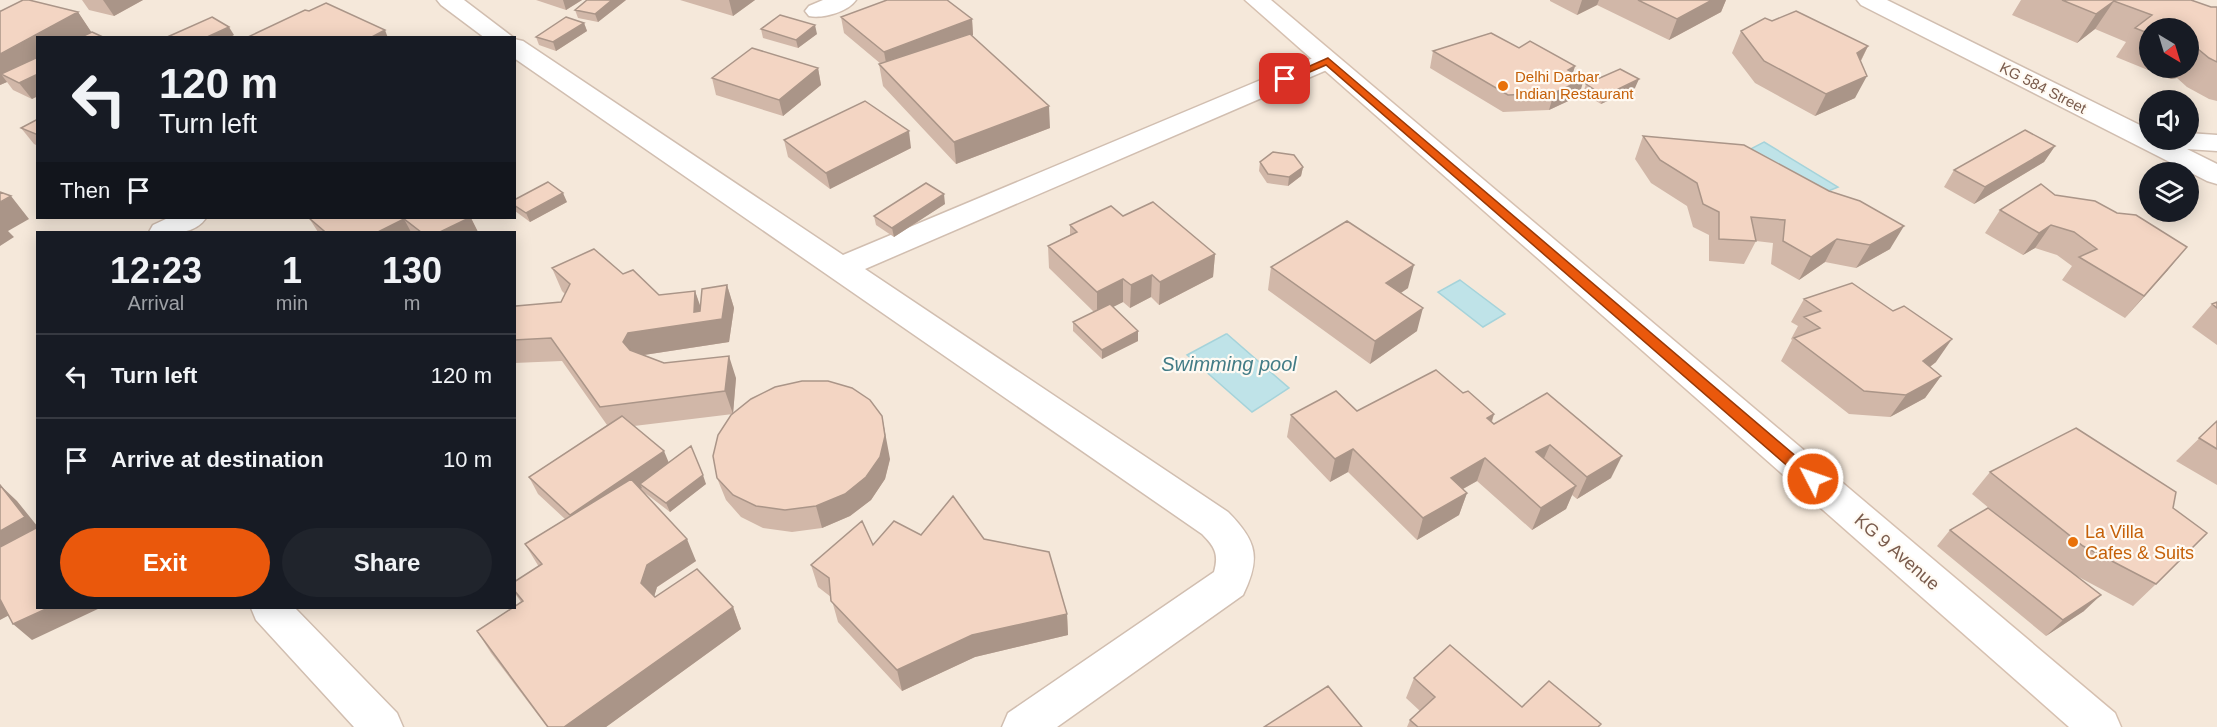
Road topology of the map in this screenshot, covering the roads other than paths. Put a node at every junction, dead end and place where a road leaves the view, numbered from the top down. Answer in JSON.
{"nodes":[{"id":1,"x":449,"y":0,"type":"edge"},
{"id":2,"x":844,"y":0,"type":"edge"},
{"id":3,"x":1257,"y":0,"type":"edge"},
{"id":4,"x":1869,"y":0,"type":"edge"},
{"id":5,"x":816,"y":11,"type":"dead end"},
{"id":6,"x":499,"y":36,"type":"edge"},
{"id":7,"x":522,"y":59,"type":"edge"},
{"id":8,"x":1328,"y":61,"type":"junction"},
{"id":9,"x":2139,"y":134,"type":"edge"},
{"id":10,"x":2199,"y":142,"type":"edge"},
{"id":11,"x":2217,"y":144,"type":"edge"},
{"id":12,"x":2170,"y":150,"type":"edge"},
{"id":13,"x":2217,"y":175,"type":"edge"},
{"id":14,"x":189,"y":219,"type":"edge"},
{"id":15,"x":165,"y":231,"type":"edge"},
{"id":16,"x":840,"y":268,"type":"junction"},
{"id":17,"x":271,"y":609,"type":"edge"},
{"id":18,"x":382,"y":727,"type":"edge"},
{"id":19,"x":1024,"y":727,"type":"edge"},
{"id":20,"x":2100,"y":727,"type":"edge"}],
"edges":[{"from":1,"to":6,"type":"street"},
{"from":2,"to":5,"type":"street"},
{"from":3,"to":8,"type":"street","name":"KG 9 Avenue"},
{"from":4,"to":9,"type":"street","name":"KG 584 Street"},
{"from":7,"to":16,"type":"street"},
{"from":8,"to":16,"type":"street"},
{"from":8,"to":20,"type":"street","name":"KG 9 Avenue"},
{"from":10,"to":11,"type":"street"},
{"from":12,"to":13,"type":"street","name":"KG 584 Street"},
{"from":14,"to":15,"type":"street"},
{"from":16,"to":19,"type":"street"},
{"from":17,"to":18,"type":"street"}]}
